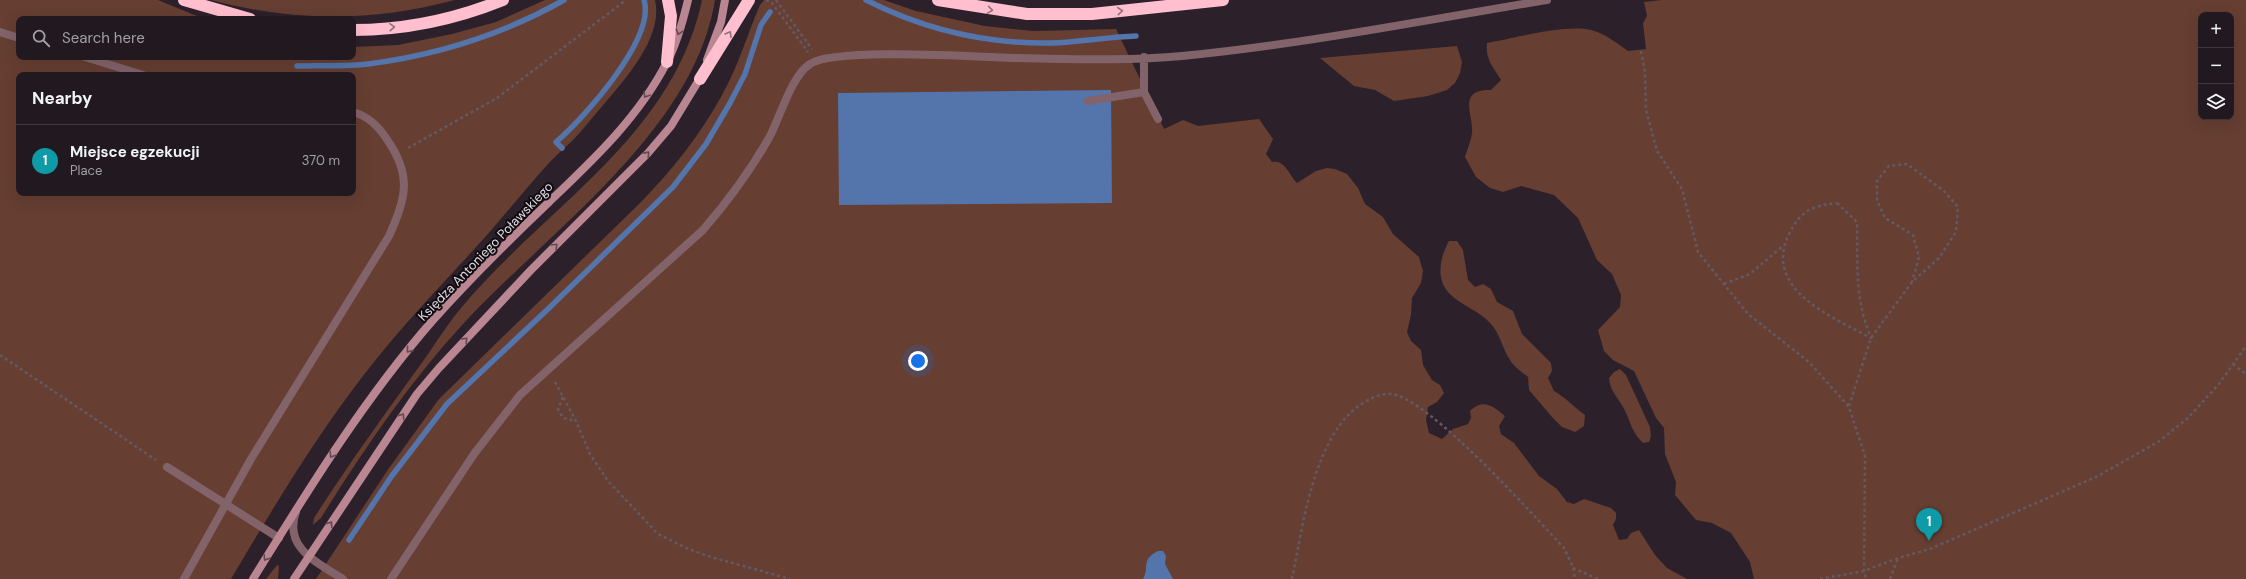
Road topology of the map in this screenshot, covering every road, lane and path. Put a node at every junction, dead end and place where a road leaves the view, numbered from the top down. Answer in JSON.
{"nodes":[{"id":1,"x":184,"y":0,"type":"edge"},
{"id":2,"x":503,"y":0,"type":"edge"},
{"id":3,"x":626,"y":0,"type":"edge"},
{"id":4,"x":668,"y":0,"type":"edge"},
{"id":5,"x":688,"y":0,"type":"edge"},
{"id":6,"x":725,"y":0,"type":"edge"},
{"id":7,"x":749,"y":0,"type":"edge"},
{"id":8,"x":766,"y":0,"type":"edge"},
{"id":9,"x":776,"y":0,"type":"edge"},
{"id":10,"x":938,"y":0,"type":"edge"},
{"id":11,"x":1223,"y":0,"type":"edge"},
{"id":12,"x":1547,"y":0,"type":"edge"},
{"id":13,"x":240,"y":16,"type":"edge"},
{"id":14,"x":356,"y":30,"type":"edge"},
{"id":15,"x":0,"y":32,"type":"edge"},
{"id":16,"x":16,"y":37,"type":"edge"},
{"id":17,"x":1641,"y":50,"type":"dead end"},
{"id":18,"x":1144,"y":57,"type":"junction"},
{"id":19,"x":95,"y":60,"type":"edge"},
{"id":20,"x":817,"y":60,"type":"junction"},
{"id":21,"x":667,"y":62,"type":"junction"},
{"id":22,"x":133,"y":72,"type":"edge"},
{"id":23,"x":700,"y":79,"type":"junction"},
{"id":24,"x":1144,"y":92,"type":"junction"},
{"id":25,"x":1088,"y":101,"type":"dead end"},
{"id":26,"x":356,"y":114,"type":"edge"},
{"id":27,"x":1158,"y":119,"type":"dead end"},
{"id":28,"x":397,"y":154,"type":"junction"},
{"id":29,"x":1784,"y":244,"type":"junction"},
{"id":30,"x":1912,"y":282,"type":"junction"},
{"id":31,"x":1724,"y":284,"type":"junction"},
{"id":32,"x":1871,"y":338,"type":"junction"},
{"id":33,"x":2246,"y":346,"type":"edge"},
{"id":34,"x":0,"y":355,"type":"edge"},
{"id":35,"x":2233,"y":364,"type":"junction"},
{"id":36,"x":548,"y":370,"type":"junction"},
{"id":37,"x":2246,"y":374,"type":"edge"},
{"id":38,"x":564,"y":397,"type":"junction"},
{"id":39,"x":1849,"y":407,"type":"junction"},
{"id":40,"x":576,"y":421,"type":"junction"},
{"id":41,"x":167,"y":467,"type":"joint"},
{"id":42,"x":225,"y":504,"type":"junction"},
{"id":43,"x":300,"y":505,"type":"junction"},
{"id":44,"x":279,"y":538,"type":"junction"},
{"id":45,"x":309,"y":557,"type":"junction"},
{"id":46,"x":1898,"y":558,"type":"junction"},
{"id":47,"x":1573,"y":568,"type":"junction"},
{"id":48,"x":1864,"y":571,"type":"junction"},
{"id":49,"x":184,"y":579,"type":"edge"},
{"id":50,"x":253,"y":579,"type":"edge"},
{"id":51,"x":294,"y":579,"type":"edge"},
{"id":52,"x":343,"y":579,"type":"edge"},
{"id":53,"x":391,"y":579,"type":"edge"},
{"id":54,"x":790,"y":579,"type":"edge"},
{"id":55,"x":1292,"y":579,"type":"edge"},
{"id":56,"x":1575,"y":579,"type":"edge"},
{"id":57,"x":1598,"y":579,"type":"edge"},
{"id":58,"x":1820,"y":579,"type":"edge"},
{"id":59,"x":1866,"y":579,"type":"edge"},
{"id":60,"x":1890,"y":579,"type":"edge"}],
"edges":[{"from":1,"to":13,"type":"highway"},
{"from":14,"to":2,"type":"highway","one_way":true},
{"from":3,"to":28,"type":"path"},
{"from":4,"to":21,"type":"highway"},
{"from":5,"to":21,"type":"main road","name":"Księdza Antoniego Poławskiego","one_way":true},
{"from":6,"to":23,"type":"main road"},
{"from":23,"to":7,"type":"highway","one_way":true},
{"from":8,"to":20,"type":"path"},
{"from":9,"to":20,"type":"path"},
{"from":10,"to":11,"type":"highway","one_way":true},
{"from":12,"to":18,"type":"lane"},
{"from":15,"to":16,"type":"lane"},
{"from":17,"to":31,"type":"path"},
{"from":18,"to":20,"type":"lane"},
{"from":18,"to":24,"type":"lane"},
{"from":19,"to":22,"type":"lane"},
{"from":20,"to":36,"type":"lane"},
{"from":21,"to":43,"type":"main road","name":"Księdza Antoniego Poławskiego","one_way":true},
{"from":45,"to":23,"type":"main road","one_way":true},
{"from":24,"to":25,"type":"lane"},
{"from":24,"to":27,"type":"lane"},
{"from":26,"to":28,"type":"lane"},
{"from":28,"to":42,"type":"lane"},
{"from":29,"to":31,"type":"path"},
{"from":29,"to":32,"type":"path"},
{"from":29,"to":32,"type":"path"},
{"from":30,"to":30,"type":"path"},
{"from":30,"to":32,"type":"path"},
{"from":31,"to":39,"type":"path"},
{"from":32,"to":39,"type":"path"},
{"from":33,"to":35,"type":"path"},
{"from":34,"to":41,"type":"path"},
{"from":35,"to":37,"type":"path"},
{"from":35,"to":46,"type":"path"},
{"from":36,"to":38,"type":"path"},
{"from":36,"to":53,"type":"lane"},
{"from":38,"to":40,"type":"path"},
{"from":38,"to":40,"type":"path"},
{"from":39,"to":48,"type":"path"},
{"from":40,"to":54,"type":"path"},
{"from":41,"to":42,"type":"lane"},
{"from":42,"to":44,"type":"lane"},
{"from":42,"to":49,"type":"lane"},
{"from":43,"to":44,"type":"main road","name":"Księdza Antoniego Poławskiego"},
{"from":43,"to":45,"type":"lane"},
{"from":44,"to":50,"type":"main road","name":"Księdza Antoniego Poławskiego","one_way":true},
{"from":45,"to":51,"type":"main road"},
{"from":45,"to":52,"type":"lane"},
{"from":46,"to":48,"type":"path"},
{"from":46,"to":60,"type":"path"},
{"from":47,"to":55,"type":"path"},
{"from":47,"to":56,"type":"path"},
{"from":47,"to":57,"type":"path"},
{"from":48,"to":58,"type":"path"},
{"from":48,"to":59,"type":"path"}]}
